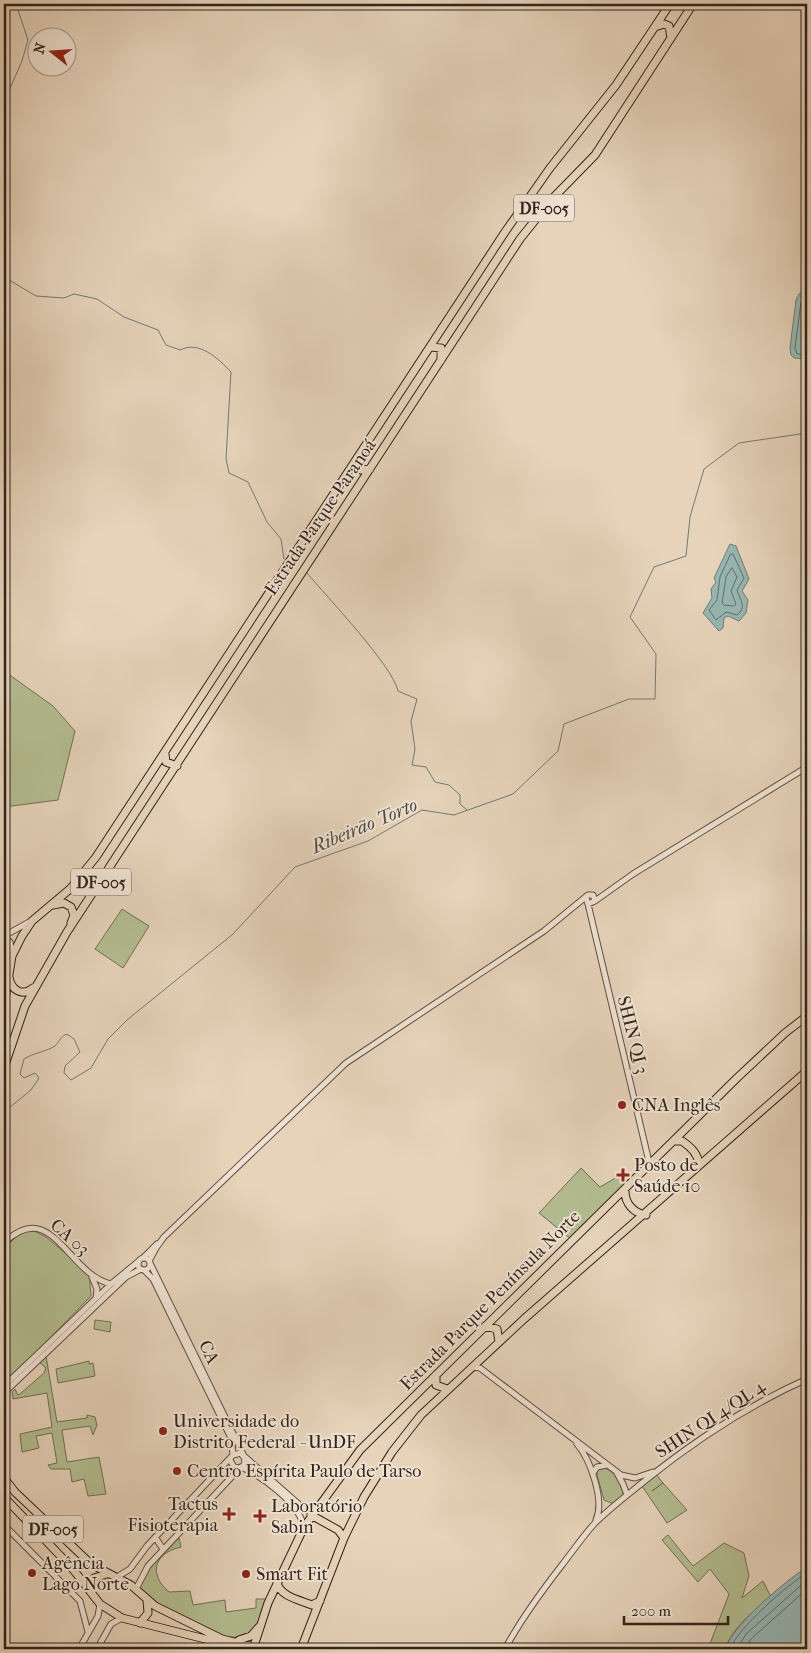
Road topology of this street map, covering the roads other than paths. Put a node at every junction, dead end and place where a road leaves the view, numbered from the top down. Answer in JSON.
{"nodes":[{"id":1,"x":670,"y":4,"type":"edge"},
{"id":2,"x":693,"y":4,"type":"edge"},
{"id":3,"x":656,"y":26,"type":"junction"},
{"id":4,"x":671,"y":38,"type":"junction"},
{"id":5,"x":431,"y":347,"type":"junction"},
{"id":6,"x":441,"y":360,"type":"junction"},
{"id":7,"x":356,"y":460,"type":"junction"},
{"id":8,"x":370,"y":469,"type":"junction"},
{"id":9,"x":244,"y":634,"type":"junction"},
{"id":10,"x":255,"y":644,"type":"junction"},
{"id":11,"x":165,"y":754,"type":"junction"},
{"id":12,"x":177,"y":766,"type":"junction"},
{"id":13,"x":807,"y":766,"type":"edge"},
{"id":14,"x":610,"y":889,"type":"junction"},
{"id":15,"x":590,"y":902,"type":"junction"},
{"id":16,"x":48,"y":907,"type":"junction"},
{"id":17,"x":32,"y":921,"type":"junction"},
{"id":18,"x":67,"y":932,"type":"junction"},
{"id":19,"x":5,"y":938,"type":"edge"},
{"id":20,"x":12,"y":956,"type":"junction"},
{"id":21,"x":9,"y":974,"type":"junction"},
{"id":22,"x":35,"y":987,"type":"junction"},
{"id":23,"x":4,"y":1005,"type":"edge"},
{"id":24,"x":807,"y":1016,"type":"edge"},
{"id":25,"x":4,"y":1068,"type":"edge"},
{"id":26,"x":807,"y":1072,"type":"edge"},
{"id":27,"x":674,"y":1141,"type":"junction"},
{"id":28,"x":648,"y":1154,"type":"junction"},
{"id":29,"x":656,"y":1160,"type":"junction"},
{"id":30,"x":650,"y":1166,"type":"junction"},
{"id":31,"x":698,"y":1166,"type":"junction"},
{"id":32,"x":624,"y":1191,"type":"junction"},
{"id":33,"x":646,"y":1214,"type":"junction"},
{"id":34,"x":4,"y":1243,"type":"edge"},
{"id":35,"x":159,"y":1243,"type":"junction"},
{"id":36,"x":141,"y":1259,"type":"junction"},
{"id":37,"x":150,"y":1262,"type":"junction"},
{"id":38,"x":143,"y":1269,"type":"junction"},
{"id":39,"x":91,"y":1275,"type":"junction"},
{"id":40,"x":111,"y":1284,"type":"junction"},
{"id":41,"x":96,"y":1298,"type":"junction"},
{"id":42,"x":485,"y":1326,"type":"junction"},
{"id":43,"x":499,"y":1342,"type":"junction"},
{"id":44,"x":479,"y":1359,"type":"junction"},
{"id":45,"x":470,"y":1367,"type":"junction"},
{"id":46,"x":480,"y":1368,"type":"junction"},
{"id":47,"x":436,"y":1375,"type":"junction"},
{"id":48,"x":807,"y":1379,"type":"edge"},
{"id":49,"x":4,"y":1386,"type":"edge"},
{"id":50,"x":447,"y":1389,"type":"junction"},
{"id":51,"x":4,"y":1393,"type":"edge"},
{"id":52,"x":576,"y":1441,"type":"junction"},
{"id":53,"x":244,"y":1455,"type":"junction"},
{"id":54,"x":232,"y":1457,"type":"junction"},
{"id":55,"x":607,"y":1465,"type":"junction"},
{"id":56,"x":240,"y":1467,"type":"junction"},
{"id":57,"x":615,"y":1471,"type":"junction"},
{"id":58,"x":656,"y":1471,"type":"junction"},
{"id":59,"x":593,"y":1473,"type":"junction"},
{"id":60,"x":4,"y":1478,"type":"edge"},
{"id":61,"x":626,"y":1496,"type":"junction"},
{"id":62,"x":4,"y":1497,"type":"edge"},
{"id":63,"x":598,"y":1498,"type":"junction"},
{"id":64,"x":318,"y":1505,"type":"junction"},
{"id":65,"x":302,"y":1507,"type":"junction"},
{"id":66,"x":613,"y":1507,"type":"junction"},
{"id":67,"x":311,"y":1515,"type":"junction"},
{"id":68,"x":594,"y":1524,"type":"junction"},
{"id":69,"x":4,"y":1525,"type":"edge"},
{"id":70,"x":304,"y":1527,"type":"junction"},
{"id":71,"x":156,"y":1537,"type":"junction"},
{"id":72,"x":344,"y":1538,"type":"junction"},
{"id":73,"x":163,"y":1549,"type":"junction"},
{"id":74,"x":107,"y":1574,"type":"junction"},
{"id":75,"x":117,"y":1577,"type":"junction"},
{"id":76,"x":277,"y":1584,"type":"junction"},
{"id":77,"x":136,"y":1589,"type":"junction"},
{"id":78,"x":90,"y":1592,"type":"junction"},
{"id":79,"x":147,"y":1600,"type":"junction"},
{"id":80,"x":320,"y":1600,"type":"junction"},
{"id":81,"x":100,"y":1604,"type":"junction"},
{"id":82,"x":122,"y":1618,"type":"junction"},
{"id":83,"x":86,"y":1621,"type":"junction"},
{"id":84,"x":94,"y":1622,"type":"junction"},
{"id":85,"x":140,"y":1623,"type":"junction"},
{"id":86,"x":261,"y":1625,"type":"junction"},
{"id":87,"x":88,"y":1632,"type":"junction"},
{"id":88,"x":231,"y":1640,"type":"junction"},
{"id":89,"x":254,"y":1647,"type":"edge"},
{"id":90,"x":79,"y":1649,"type":"edge"},
{"id":91,"x":97,"y":1649,"type":"edge"},
{"id":92,"x":235,"y":1649,"type":"edge"},
{"id":93,"x":263,"y":1649,"type":"edge"},
{"id":94,"x":301,"y":1649,"type":"edge"},
{"id":95,"x":505,"y":1649,"type":"edge"}],
"edges":[{"from":1,"to":3,"type":"main road","name":"Estrada Parque Paranoá","number":"DF-005"},
{"from":2,"to":4,"type":"main road","name":"Estrada Parque Paranoá","number":"DF-005"},
{"from":3,"to":4,"type":"main road"},
{"from":3,"to":5,"type":"main road","name":"Estrada Parque Paranoá","number":"DF-005"},
{"from":4,"to":6,"type":"main road","name":"Estrada Parque Paranoá","number":"DF-005"},
{"from":5,"to":6,"type":"main road"},
{"from":5,"to":7,"type":"main road","name":"Estrada Parque Paranoá","number":"DF-005"},
{"from":6,"to":8,"type":"main road","name":"Estrada Parque Paranoá","number":"DF-005"},
{"from":7,"to":8,"type":"main road"},
{"from":7,"to":9,"type":"main road","name":"Estrada Parque Paranoá","number":"DF-005"},
{"from":8,"to":10,"type":"main road","name":"Estrada Parque Paranoá","number":"DF-005"},
{"from":9,"to":10,"type":"main road"},
{"from":9,"to":11,"type":"main road","name":"Estrada Parque Paranoá","number":"DF-005"},
{"from":10,"to":12,"type":"main road","name":"Estrada Parque Paranoá","number":"DF-005"},
{"from":11,"to":12,"type":"main road"},
{"from":11,"to":16,"type":"main road","name":"Estrada Parque Paranoá","number":"DF-005"},
{"from":12,"to":18,"type":"main road","name":"Estrada Parque Paranoá","number":"DF-005"},
{"from":13,"to":14,"type":"street"},
{"from":14,"to":15,"type":"street"},
{"from":14,"to":15,"type":"street"},
{"from":15,"to":28,"type":"street","name":"SHIN QI 3"},
{"from":15,"to":35,"type":"street"},
{"from":16,"to":17,"type":"main road","name":"Estrada Parque Paranoá","number":"DF-005"},
{"from":16,"to":18,"type":"main road"},
{"from":17,"to":19,"type":"street"},
{"from":17,"to":20,"type":"main road","name":"Estrada Parque Paranoá","number":"DF-005"},
{"from":18,"to":22,"type":"main road","name":"Estrada Parque Paranoá","number":"DF-005"},
{"from":19,"to":20,"type":"street"},
{"from":20,"to":21,"type":"main road","name":"Estrada Parque Paranoá","number":"DF-005"},
{"from":21,"to":22,"type":"main road"},
{"from":21,"to":23,"type":"main road","name":"Estrada Parque Paranoá","number":"DF-005"},
{"from":22,"to":25,"type":"main road","name":"Estrada Parque Paranoá","number":"DF-005"},
{"from":24,"to":27,"type":"main road","name":"Estrada Parque Península Norte"},
{"from":26,"to":31,"type":"main road","name":"Estrada Parque Península Norte"},
{"from":27,"to":29,"type":"main road","name":"Estrada Parque Península Norte"},
{"from":27,"to":31,"type":"main road"},
{"from":28,"to":29,"type":"street"},
{"from":28,"to":30,"type":"street","name":"SHIN QI 3"},
{"from":29,"to":30,"type":"main road","name":"Estrada Parque Península Norte"},
{"from":30,"to":32,"type":"main road","name":"Estrada Parque Península Norte"},
{"from":31,"to":33,"type":"main road","name":"Estrada Parque Península Norte"},
{"from":32,"to":33,"type":"main road"},
{"from":32,"to":42,"type":"main road","name":"Estrada Parque Península Norte"},
{"from":33,"to":43,"type":"main road","name":"Estrada Parque Península Norte"},
{"from":34,"to":39,"type":"street","name":"CA 03"},
{"from":35,"to":36,"type":"street"},
{"from":35,"to":37,"type":"street"},
{"from":36,"to":37,"type":"street"},
{"from":36,"to":38,"type":"street"},
{"from":36,"to":40,"type":"street"},
{"from":37,"to":38,"type":"street"},
{"from":37,"to":53,"type":"street","name":"CA"},
{"from":38,"to":51,"type":"street"},
{"from":38,"to":54,"type":"street","name":"CA"},
{"from":39,"to":40,"type":"street","name":"CA 03"},
{"from":39,"to":41,"type":"street","name":"CA 03"},
{"from":40,"to":41,"type":"street"},
{"from":41,"to":49,"type":"street"},
{"from":42,"to":43,"type":"main road"},
{"from":42,"to":47,"type":"main road","name":"Estrada Parque Península Norte"},
{"from":43,"to":44,"type":"main road","name":"Estrada Parque Península Norte"},
{"from":44,"to":45,"type":"main road","name":"Estrada Parque Península Norte"},
{"from":44,"to":46,"type":"street"},
{"from":45,"to":46,"type":"street"},
{"from":45,"to":50,"type":"main road","name":"Estrada Parque Península Norte"},
{"from":46,"to":52,"type":"street","name":"SHIN QI 4/QL 4"},
{"from":47,"to":50,"type":"main road"},
{"from":47,"to":64,"type":"main road","name":"Estrada Parque Península Norte"},
{"from":48,"to":58,"type":"street","name":"SHIN QI 4/QL 4"},
{"from":50,"to":72,"type":"main road","name":"Estrada Parque Península Norte"},
{"from":52,"to":55,"type":"street","name":"SHIN QI 4/QL 4"},
{"from":52,"to":59,"type":"street","name":"SHIN QI 4/QL 4"},
{"from":53,"to":54,"type":"street"},
{"from":53,"to":56,"type":"street"},
{"from":53,"to":65,"type":"street","name":"CA"},
{"from":54,"to":56,"type":"street"},
{"from":54,"to":71,"type":"street"},
{"from":55,"to":57,"type":"street","name":"SHIN QI 4/QL 4"},
{"from":55,"to":59,"type":"street"},
{"from":56,"to":70,"type":"street"},
{"from":56,"to":73,"type":"street"},
{"from":57,"to":58,"type":"street","name":"SHIN QI 4/QL 4"},
{"from":57,"to":61,"type":"street"},
{"from":58,"to":61,"type":"street","name":"SHIN QI 4/QL 4"},
{"from":59,"to":63,"type":"street","name":"SHIN QI 4/QL 4"},
{"from":60,"to":74,"type":"main road","number":"DF-005"},
{"from":61,"to":66,"type":"street","name":"SHIN QI 4/QL 4"},
{"from":62,"to":78,"type":"main road","number":"DF-005"},
{"from":63,"to":66,"type":"street"},
{"from":63,"to":68,"type":"street","name":"SHIN QI 4/QL 4"},
{"from":64,"to":65,"type":"main road"},
{"from":64,"to":67,"type":"main road","name":"Estrada Parque Península Norte"},
{"from":65,"to":67,"type":"street","name":"CA"},
{"from":66,"to":68,"type":"street","name":"SHIN QI 4/QL 4"},
{"from":67,"to":70,"type":"main road","name":"Estrada Parque Península Norte"},
{"from":67,"to":72,"type":"main road"},
{"from":68,"to":95,"type":"street","name":"SHIN QI 4/QL 4"},
{"from":69,"to":83,"type":"street"},
{"from":70,"to":76,"type":"main road","name":"Estrada Parque Península Norte"},
{"from":71,"to":73,"type":"street"},
{"from":71,"to":75,"type":"street"},
{"from":72,"to":80,"type":"main road","name":"Estrada Parque Península Norte"},
{"from":73,"to":77,"type":"street"},
{"from":74,"to":75,"type":"main road","number":"DF-005"},
{"from":74,"to":78,"type":"main road"},
{"from":75,"to":77,"type":"main road","number":"DF-005"},
{"from":76,"to":80,"type":"main road"},
{"from":76,"to":86,"type":"main road","name":"Estrada Parque Península Norte"},
{"from":77,"to":79,"type":"main road","number":"DF-005"},
{"from":78,"to":81,"type":"main road","number":"DF-005"},
{"from":79,"to":85,"type":"main road"},
{"from":79,"to":88,"type":"main road","number":"DF-005"},
{"from":80,"to":94,"type":"main road","name":"Estrada Parque Península Norte"},
{"from":81,"to":82,"type":"main road","number":"DF-005"},
{"from":81,"to":84,"type":"street"},
{"from":82,"to":85,"type":"main road","number":"DF-005"},
{"from":82,"to":91,"type":"street"},
{"from":83,"to":84,"type":"street"},
{"from":83,"to":87,"type":"street"},
{"from":84,"to":87,"type":"street"},
{"from":85,"to":92,"type":"main road","number":"DF-005"},
{"from":86,"to":88,"type":"main road"},
{"from":86,"to":89,"type":"main road","name":"Estrada Parque Península Norte"},
{"from":87,"to":90,"type":"street"},
{"from":88,"to":89,"type":"main road","number":"DF-005"},
{"from":89,"to":93,"type":"main road"}]}
